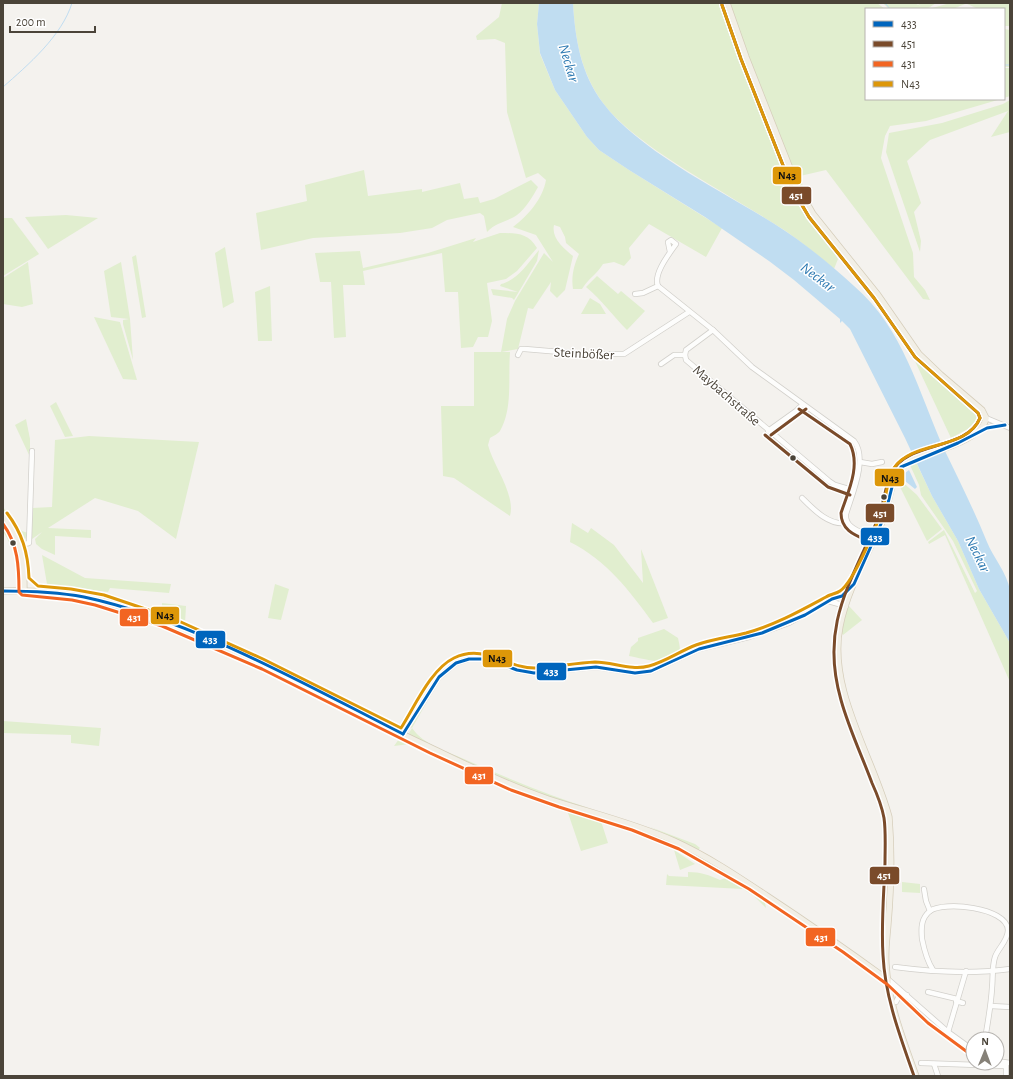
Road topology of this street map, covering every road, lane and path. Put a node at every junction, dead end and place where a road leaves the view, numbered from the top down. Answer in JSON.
{"nodes":[{"id":1,"x":727,"y":3,"type":"edge"},
{"id":2,"x":670,"y":252,"type":"dead end"},
{"id":3,"x":658,"y":286,"type":"junction"},
{"id":4,"x":636,"y":294,"type":"dead end"},
{"id":5,"x":689,"y":312,"type":"junction"},
{"id":6,"x":713,"y":330,"type":"junction"},
{"id":7,"x":518,"y":355,"type":"dead end"},
{"id":8,"x":685,"y":355,"type":"junction"},
{"id":9,"x":661,"y":364,"type":"dead end"},
{"id":10,"x":802,"y":405,"type":"junction"},
{"id":11,"x":986,"y":420,"type":"junction"},
{"id":12,"x":1005,"y":425,"type":"junction"},
{"id":13,"x":998,"y":426,"type":"junction"},
{"id":14,"x":1010,"y":428,"type":"edge"},
{"id":15,"x":768,"y":431,"type":"junction"},
{"id":16,"x":977,"y":432,"type":"junction"},
{"id":17,"x":32,"y":451,"type":"dead end"},
{"id":18,"x":860,"y":462,"type":"junction"},
{"id":19,"x":882,"y":462,"type":"dead end"},
{"id":20,"x":852,"y":490,"type":"junction"},
{"id":21,"x":802,"y":498,"type":"dead end"},
{"id":22,"x":3,"y":516,"type":"edge"},
{"id":23,"x":847,"y":523,"type":"junction"},
{"id":24,"x":875,"y":538,"type":"junction"},
{"id":25,"x":21,"y":545,"type":"junction"},
{"id":26,"x":24,"y":580,"type":"junction"},
{"id":27,"x":854,"y":584,"type":"junction"},
{"id":28,"x":3,"y":591,"type":"edge"},
{"id":29,"x":24,"y":591,"type":"junction"},
{"id":30,"x":38,"y":591,"type":"junction"},
{"id":31,"x":835,"y":598,"type":"junction"},
{"id":32,"x":828,"y":601,"type":"junction"},
{"id":33,"x":846,"y":604,"type":"junction"},
{"id":34,"x":403,"y":734,"type":"junction"},
{"id":35,"x":924,"y":889,"type":"dead end"},
{"id":36,"x":930,"y":911,"type":"junction"},
{"id":37,"x":888,"y":925,"type":"junction"},
{"id":38,"x":1009,"y":931,"type":"edge"},
{"id":39,"x":886,"y":964,"type":"junction"},
{"id":40,"x":896,"y":967,"type":"dead end"},
{"id":41,"x":873,"y":969,"type":"junction"},
{"id":42,"x":1010,"y":969,"type":"edge"},
{"id":43,"x":933,"y":970,"type":"junction"},
{"id":44,"x":994,"y":971,"type":"junction"},
{"id":45,"x":966,"y":972,"type":"junction"},
{"id":46,"x":889,"y":980,"type":"junction"},
{"id":47,"x":888,"y":988,"type":"junction"},
{"id":48,"x":928,"y":992,"type":"dead end"},
{"id":49,"x":907,"y":995,"type":"junction"},
{"id":50,"x":957,"y":1000,"type":"junction"},
{"id":51,"x":896,"y":1002,"type":"junction"},
{"id":52,"x":963,"y":1003,"type":"dead end"},
{"id":53,"x":991,"y":1006,"type":"junction"},
{"id":54,"x":1010,"y":1008,"type":"edge"},
{"id":55,"x":987,"y":1031,"type":"edge"},
{"id":56,"x":948,"y":1032,"type":"junction"},
{"id":57,"x":965,"y":1044,"type":"edge"},
{"id":58,"x":921,"y":1064,"type":"dead end"},
{"id":59,"x":934,"y":1064,"type":"junction"},
{"id":60,"x":1008,"y":1064,"type":"edge"},
{"id":61,"x":916,"y":1076,"type":"edge"},
{"id":62,"x":919,"y":1076,"type":"edge"},
{"id":63,"x":938,"y":1076,"type":"edge"},
{"id":64,"x":1006,"y":1076,"type":"edge"}],
"edges":[{"from":1,"to":11,"type":"main road"},
{"from":2,"to":3,"type":"street"},
{"from":3,"to":4,"type":"street"},
{"from":3,"to":5,"type":"street"},
{"from":5,"to":6,"type":"street"},
{"from":5,"to":7,"type":"street","name":"Steinbößer"},
{"from":6,"to":8,"type":"street","name":"Maybachstraße"},
{"from":6,"to":10,"type":"street"},
{"from":8,"to":9,"type":"street"},
{"from":8,"to":15,"type":"street","name":"Maybachstraße"},
{"from":10,"to":15,"type":"street","name":"Maybachstraße"},
{"from":10,"to":18,"type":"street"},
{"from":11,"to":12,"type":"street"},
{"from":11,"to":13,"type":"street"},
{"from":11,"to":16,"type":"main road"},
{"from":12,"to":13,"type":"street"},
{"from":12,"to":14,"type":"street"},
{"from":13,"to":16,"type":"street"},
{"from":15,"to":20,"type":"street"},
{"from":16,"to":24,"type":"main road"},
{"from":17,"to":25,"type":"street"},
{"from":18,"to":19,"type":"street"},
{"from":18,"to":20,"type":"street"},
{"from":20,"to":23,"type":"street"},
{"from":21,"to":23,"type":"street"},
{"from":22,"to":25,"type":"main road"},
{"from":23,"to":24,"type":"street"},
{"from":24,"to":27,"type":"main road"},
{"from":25,"to":26,"type":"main road"},
{"from":26,"to":29,"type":"main road"},
{"from":26,"to":30,"type":"main road"},
{"from":27,"to":31,"type":"street"},
{"from":27,"to":33,"type":"main road"},
{"from":28,"to":29,"type":"main road"},
{"from":29,"to":30,"type":"main road"},
{"from":30,"to":34,"type":"main road"},
{"from":31,"to":32,"type":"street"},
{"from":31,"to":33,"type":"street"},
{"from":32,"to":33,"type":"street"},
{"from":32,"to":34,"type":"street"},
{"from":33,"to":37,"type":"main road"},
{"from":34,"to":41,"type":"main road"},
{"from":35,"to":36,"type":"street"},
{"from":36,"to":38,"type":"street"},
{"from":36,"to":43,"type":"street"},
{"from":37,"to":39,"type":"main road"},
{"from":37,"to":46,"type":"main road"},
{"from":38,"to":44,"type":"street"},
{"from":39,"to":41,"type":"main road"},
{"from":39,"to":46,"type":"main road"},
{"from":40,"to":43,"type":"street"},
{"from":41,"to":46,"type":"main road"},
{"from":41,"to":47,"type":"main road"},
{"from":42,"to":44,"type":"street"},
{"from":43,"to":45,"type":"street"},
{"from":44,"to":45,"type":"street"},
{"from":44,"to":53,"type":"street"},
{"from":45,"to":50,"type":"street"},
{"from":46,"to":47,"type":"main road"},
{"from":46,"to":49,"type":"street"},
{"from":46,"to":51,"type":"main road"},
{"from":47,"to":61,"type":"main road"},
{"from":48,"to":50,"type":"street"},
{"from":49,"to":51,"type":"street"},
{"from":49,"to":56,"type":"street"},
{"from":50,"to":52,"type":"street"},
{"from":50,"to":56,"type":"street"},
{"from":51,"to":62,"type":"main road"},
{"from":53,"to":54,"type":"street"},
{"from":53,"to":55,"type":"street"},
{"from":56,"to":57,"type":"street"},
{"from":58,"to":59,"type":"street"},
{"from":59,"to":60,"type":"street"},
{"from":59,"to":63,"type":"street"},
{"from":60,"to":64,"type":"street"}]}
